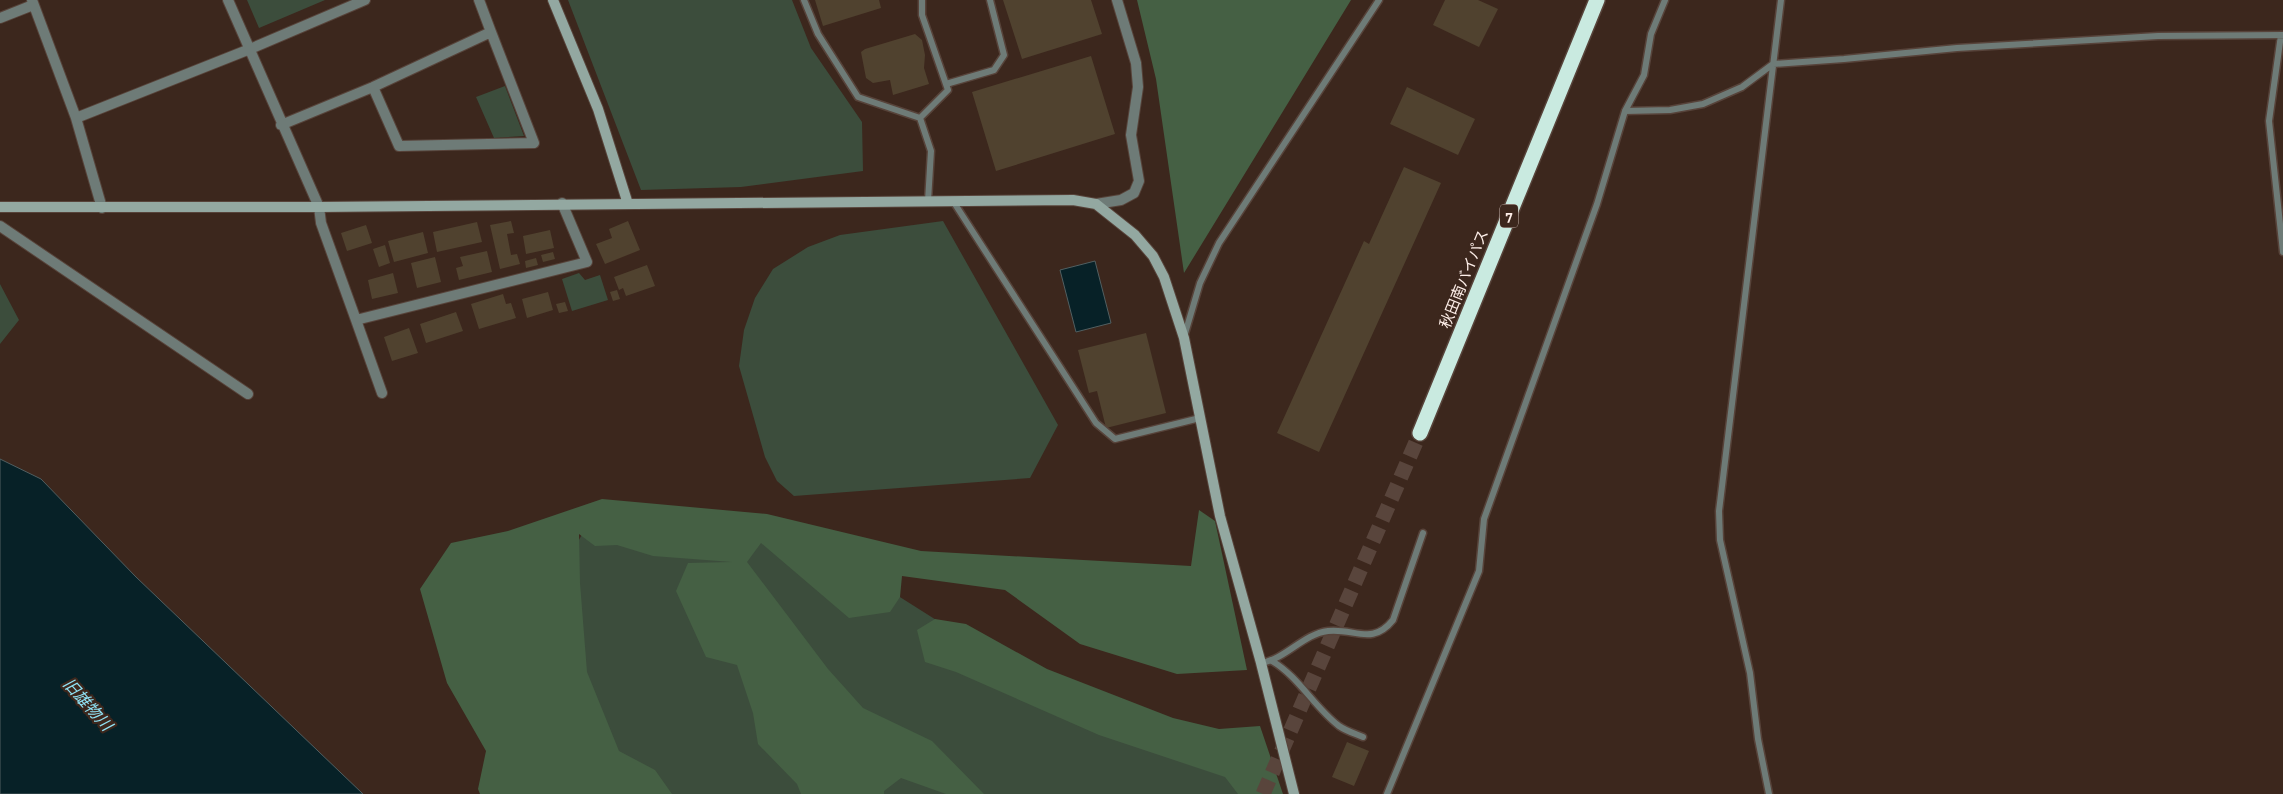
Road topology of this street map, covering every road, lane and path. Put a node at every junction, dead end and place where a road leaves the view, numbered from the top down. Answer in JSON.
{"nodes":[{"id":1,"x":228,"y":0,"type":"edge"},
{"id":2,"x":365,"y":0,"type":"edge"},
{"id":3,"x":479,"y":0,"type":"edge"},
{"id":4,"x":553,"y":0,"type":"edge"},
{"id":5,"x":804,"y":0,"type":"edge"},
{"id":6,"x":922,"y":0,"type":"edge"},
{"id":7,"x":990,"y":0,"type":"edge"},
{"id":8,"x":1117,"y":0,"type":"edge"},
{"id":9,"x":1379,"y":0,"type":"edge"},
{"id":10,"x":1597,"y":0,"type":"edge"},
{"id":11,"x":1664,"y":0,"type":"edge"},
{"id":12,"x":1781,"y":0,"type":"edge"},
{"id":13,"x":32,"y":2,"type":"edge"},
{"id":14,"x":0,"y":18,"type":"edge"},
{"id":15,"x":491,"y":32,"type":"junction"},
{"id":16,"x":2282,"y":35,"type":"edge"},
{"id":17,"x":250,"y":49,"type":"junction"},
{"id":18,"x":1773,"y":64,"type":"junction"},
{"id":19,"x":946,"y":84,"type":"junction"},
{"id":20,"x":373,"y":87,"type":"junction"},
{"id":21,"x":1625,"y":111,"type":"junction"},
{"id":22,"x":76,"y":118,"type":"junction"},
{"id":23,"x":920,"y":118,"type":"junction"},
{"id":24,"x":281,"y":125,"type":"junction"},
{"id":25,"x":928,"y":201,"type":"junction"},
{"id":26,"x":953,"y":201,"type":"junction"},
{"id":27,"x":562,"y":203,"type":"junction"},
{"id":28,"x":628,"y":204,"type":"junction"},
{"id":29,"x":1096,"y":204,"type":"junction"},
{"id":30,"x":0,"y":207,"type":"edge"},
{"id":31,"x":319,"y":207,"type":"junction"},
{"id":32,"x":102,"y":208,"type":"junction"},
{"id":33,"x":0,"y":226,"type":"edge"},
{"id":34,"x":2283,"y":252,"type":"edge"},
{"id":35,"x":356,"y":320,"type":"junction"},
{"id":36,"x":1184,"y":338,"type":"junction"},
{"id":37,"x":382,"y":393,"type":"dead end"},
{"id":38,"x":248,"y":394,"type":"dead end"},
{"id":39,"x":1200,"y":418,"type":"junction"},
{"id":40,"x":1420,"y":432,"type":"tunnel mouth"},
{"id":41,"x":1423,"y":533,"type":"dead end"},
{"id":42,"x":1272,"y":661,"type":"junction"},
{"id":43,"x":1261,"y":663,"type":"junction"},
{"id":44,"x":1364,"y":737,"type":"dead end"},
{"id":45,"x":1294,"y":794,"type":"edge"},
{"id":46,"x":1387,"y":794,"type":"edge"},
{"id":47,"x":1770,"y":794,"type":"edge"}],
"edges":[{"from":1,"to":17,"type":"street"},
{"from":2,"to":17,"type":"street"},
{"from":3,"to":15,"type":"street"},
{"from":4,"to":28,"type":"street"},
{"from":5,"to":23,"type":"lane"},
{"from":6,"to":19,"type":"lane"},
{"from":7,"to":19,"type":"lane"},
{"from":8,"to":29,"type":"street"},
{"from":9,"to":36,"type":"lane"},
{"from":10,"to":40,"type":"highway","name":"秋田南バイパス","number":"7"},
{"from":11,"to":21,"type":"lane"},
{"from":12,"to":18,"type":"lane"},
{"from":13,"to":14,"type":"street"},
{"from":13,"to":22,"type":"street"},
{"from":15,"to":20,"type":"street"},
{"from":15,"to":20,"type":"street"},
{"from":16,"to":18,"type":"lane"},
{"from":16,"to":34,"type":"lane"},
{"from":17,"to":22,"type":"street"},
{"from":17,"to":24,"type":"street"},
{"from":18,"to":21,"type":"lane"},
{"from":18,"to":47,"type":"lane"},
{"from":19,"to":23,"type":"lane"},
{"from":20,"to":24,"type":"street"},
{"from":21,"to":46,"type":"lane"},
{"from":22,"to":32,"type":"street"},
{"from":23,"to":25,"type":"lane"},
{"from":24,"to":31,"type":"street"},
{"from":25,"to":26,"type":"street"},
{"from":25,"to":28,"type":"street"},
{"from":26,"to":29,"type":"street"},
{"from":26,"to":39,"type":"lane"},
{"from":27,"to":28,"type":"street"},
{"from":27,"to":31,"type":"street"},
{"from":27,"to":35,"type":"street"},
{"from":29,"to":36,"type":"street"},
{"from":30,"to":32,"type":"street"},
{"from":31,"to":32,"type":"street"},
{"from":31,"to":35,"type":"street"},
{"from":33,"to":38,"type":"street"},
{"from":35,"to":37,"type":"street"},
{"from":36,"to":39,"type":"street"},
{"from":39,"to":43,"type":"street"},
{"from":41,"to":42,"type":"lane"},
{"from":42,"to":43,"type":"lane"},
{"from":42,"to":44,"type":"lane"},
{"from":43,"to":45,"type":"street"}]}
